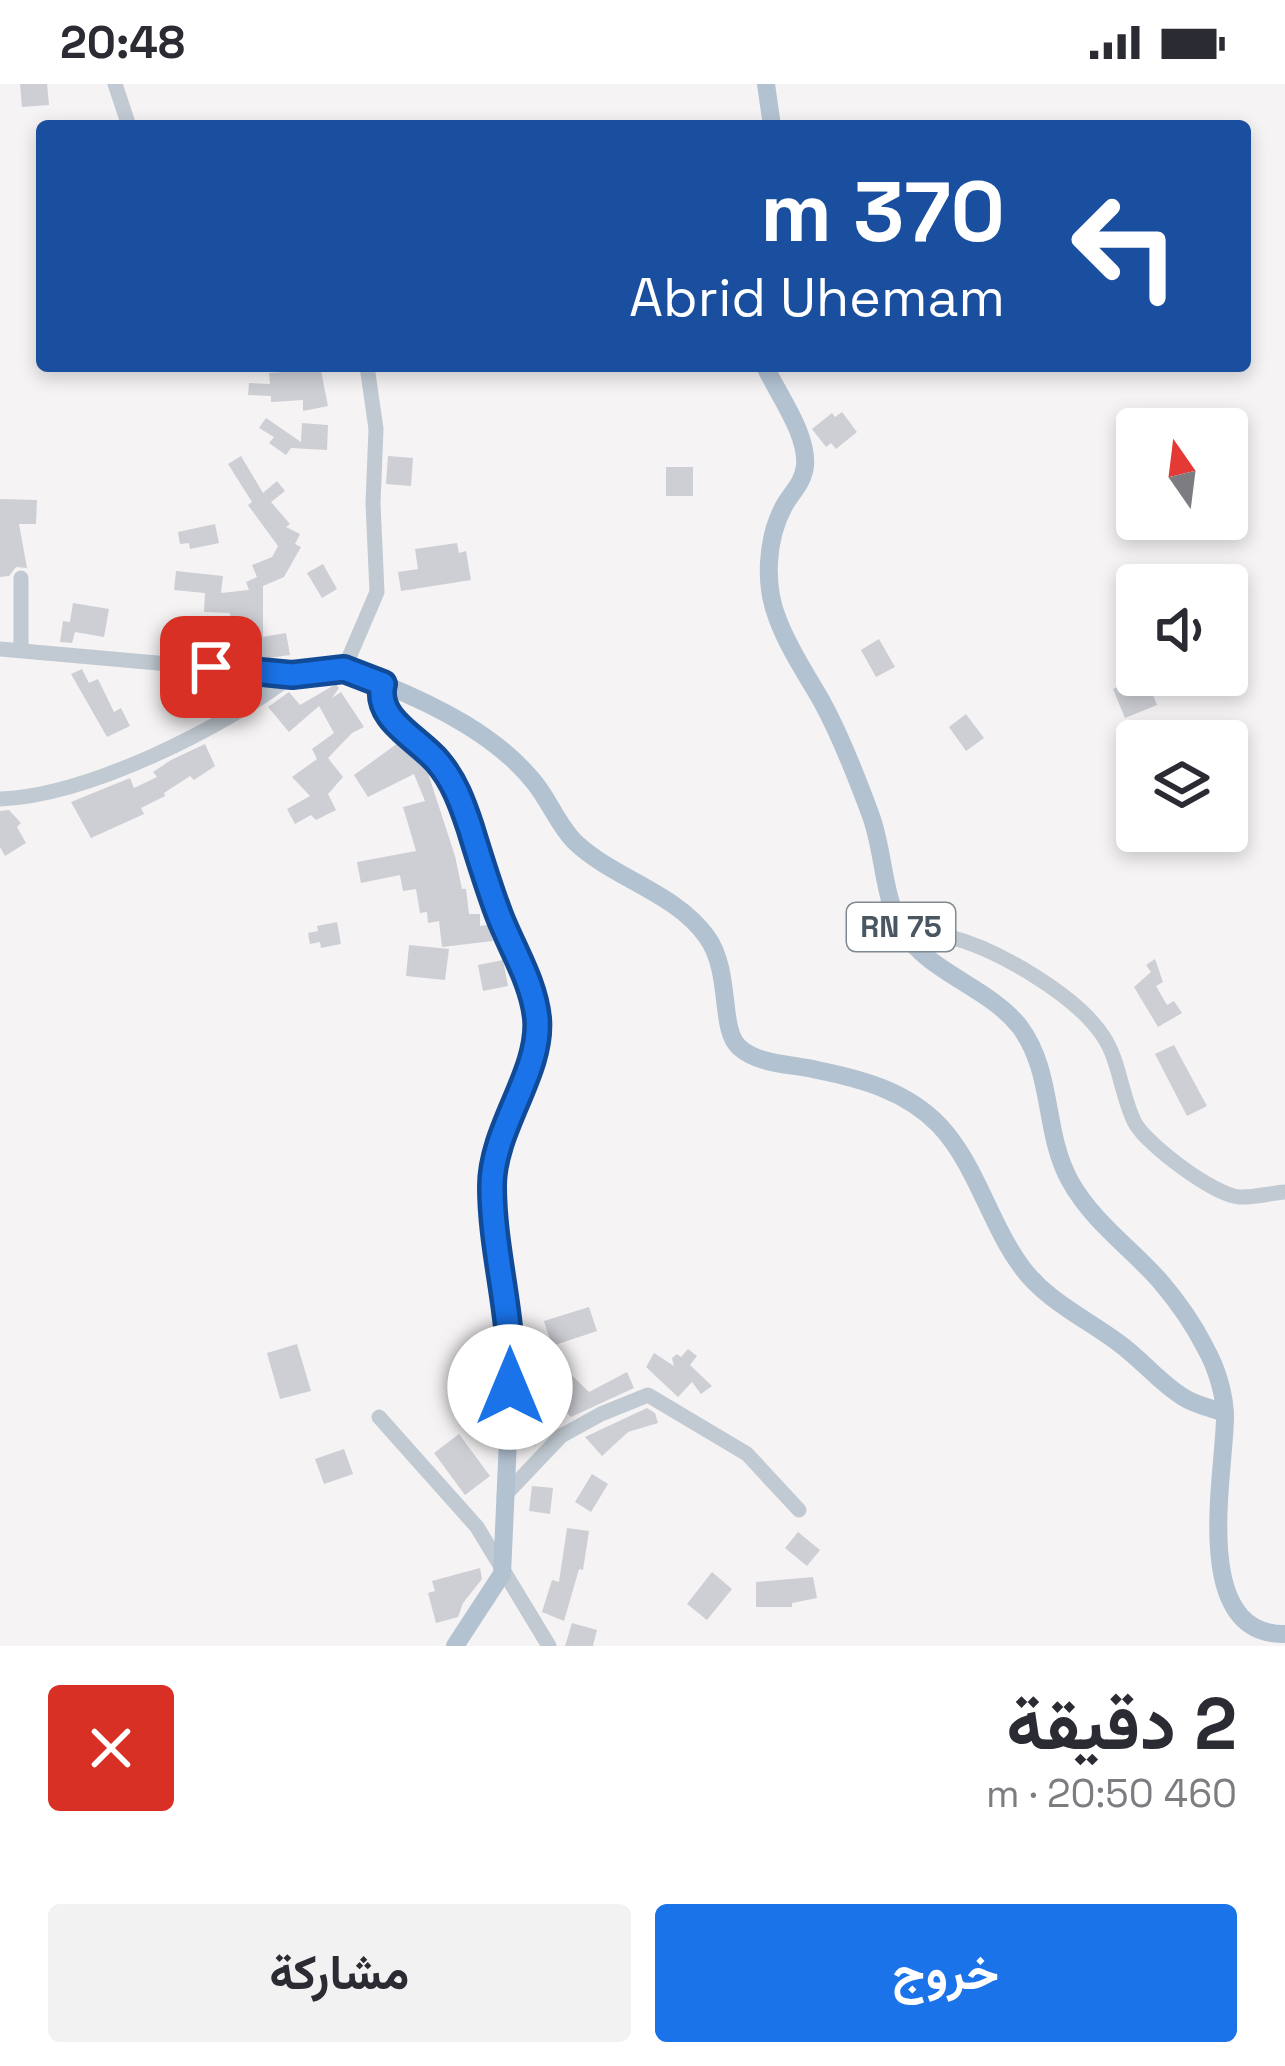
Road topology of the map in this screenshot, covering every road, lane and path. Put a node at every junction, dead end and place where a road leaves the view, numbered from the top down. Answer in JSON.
{"nodes":[{"id":1,"x":116,"y":84,"type":"edge"},
{"id":2,"x":766,"y":84,"type":"edge"},
{"id":3,"x":127,"y":120,"type":"edge"},
{"id":4,"x":771,"y":120,"type":"edge"},
{"id":5,"x":368,"y":372,"type":"edge"},
{"id":6,"x":768,"y":372,"type":"edge"},
{"id":7,"x":21,"y":578,"type":"dead end"},
{"id":8,"x":0,"y":649,"type":"edge"},
{"id":9,"x":21,"y":650,"type":"junction"},
{"id":10,"x":344,"y":669,"type":"junction"},
{"id":11,"x":292,"y":675,"type":"junction"},
{"id":12,"x":383,"y":684,"type":"junction"},
{"id":13,"x":0,"y":799,"type":"edge"},
{"id":14,"x":904,"y":933,"type":"junction"},
{"id":15,"x":1285,"y":1192,"type":"edge"},
{"id":16,"x":1225,"y":1413,"type":"junction"},
{"id":17,"x":380,"y":1417,"type":"dead end"},
{"id":18,"x":504,"y":1496,"type":"junction"},
{"id":19,"x":799,"y":1510,"type":"dead end"},
{"id":20,"x":502,"y":1574,"type":"junction"},
{"id":21,"x":1285,"y":1634,"type":"edge"},
{"id":22,"x":455,"y":1646,"type":"edge"},
{"id":23,"x":549,"y":1646,"type":"edge"}],
"edges":[{"from":1,"to":3,"type":"street"},
{"from":2,"to":4,"type":"main road"},
{"from":5,"to":10,"type":"street"},
{"from":6,"to":14,"type":"main road","number":"RN 75"},
{"from":7,"to":9,"type":"street"},
{"from":8,"to":9,"type":"street"},
{"from":9,"to":11,"type":"street"},
{"from":10,"to":11,"type":"street"},
{"from":10,"to":12,"type":"street"},
{"from":11,"to":13,"type":"street"},
{"from":12,"to":16,"type":"main road"},
{"from":12,"to":18,"type":"main road"},
{"from":14,"to":15,"type":"street"},
{"from":14,"to":16,"type":"main road","number":"RN 75"},
{"from":16,"to":21,"type":"main road","number":"RN 75"},
{"from":17,"to":20,"type":"street"},
{"from":18,"to":19,"type":"street"},
{"from":18,"to":20,"type":"main road"},
{"from":20,"to":22,"type":"main road"},
{"from":20,"to":23,"type":"street"}]}
